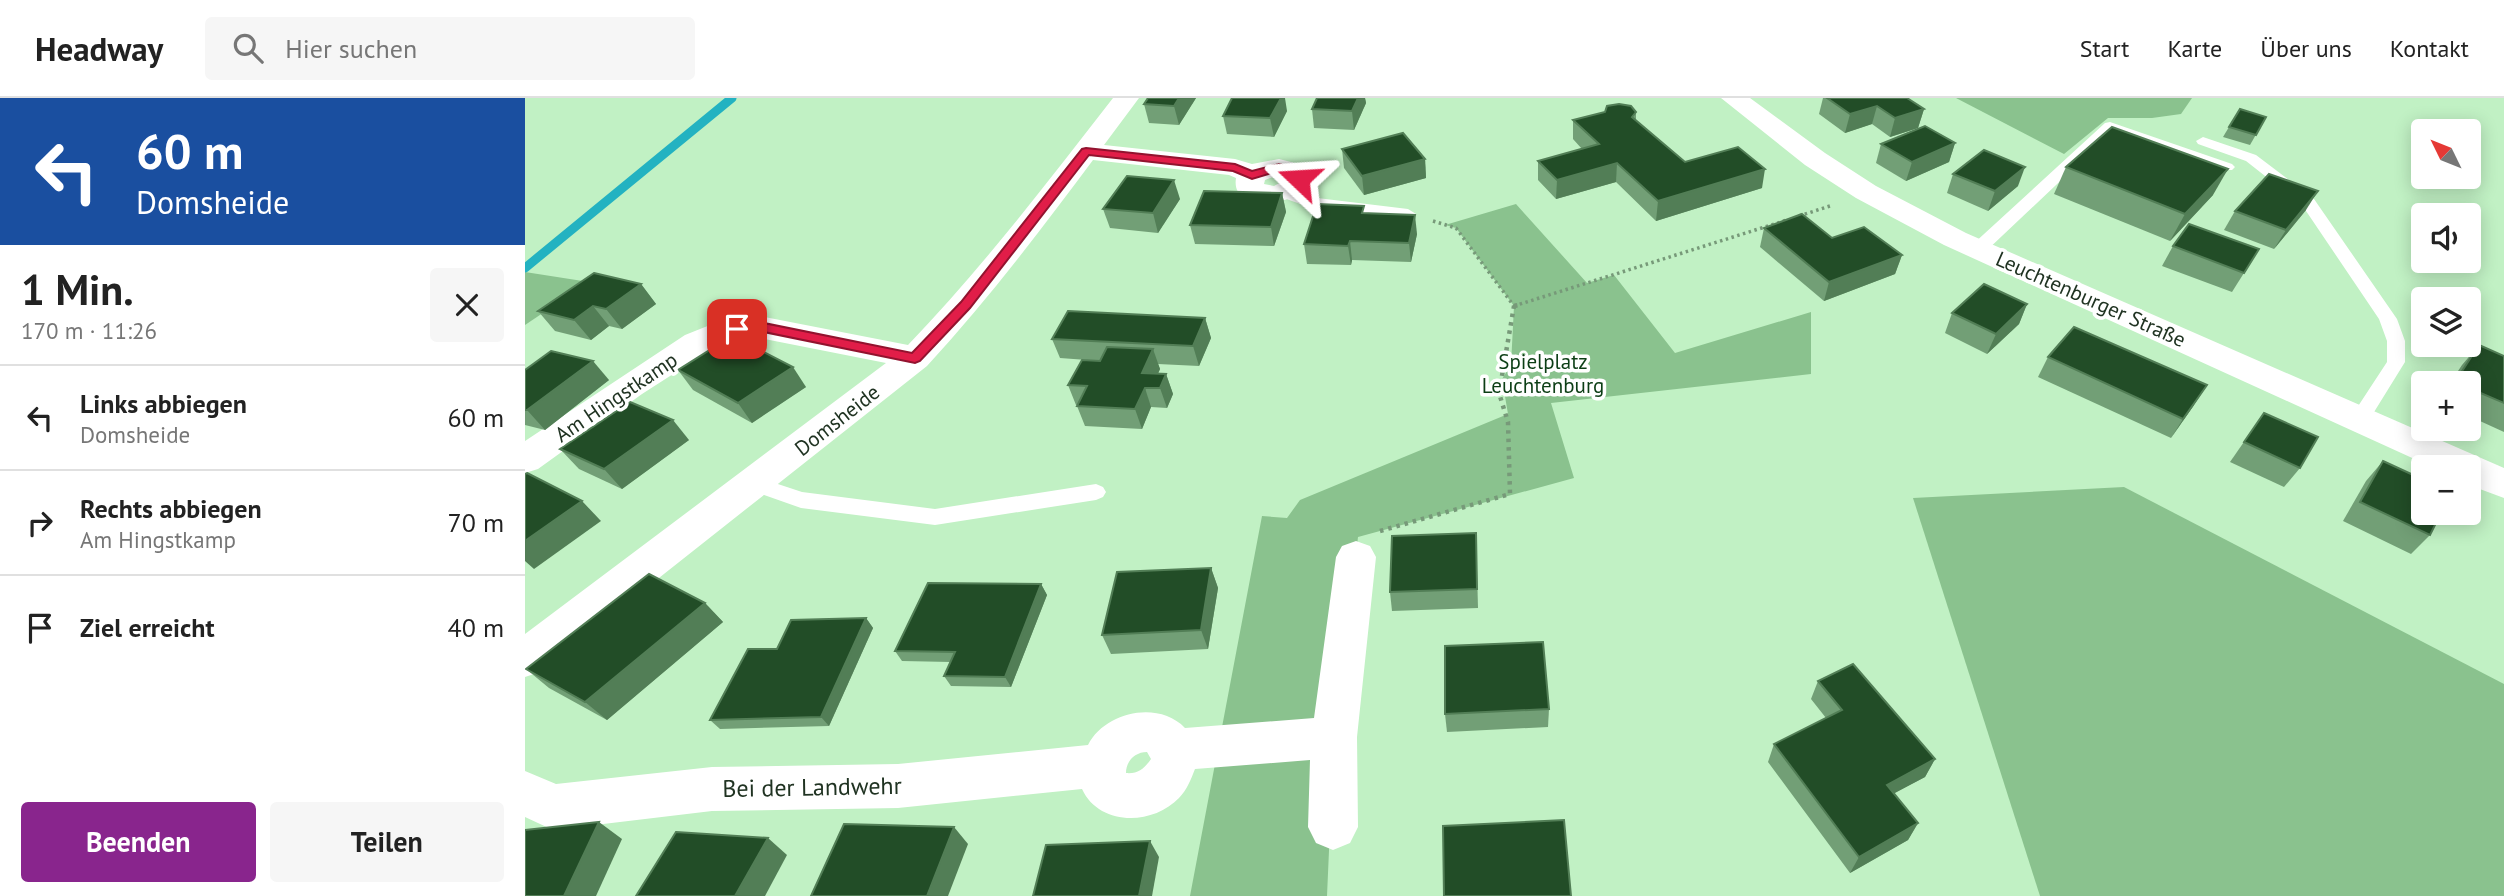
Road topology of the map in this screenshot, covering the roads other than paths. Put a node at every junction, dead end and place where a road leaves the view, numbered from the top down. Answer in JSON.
{"nodes":[{"id":1,"x":1126,"y":98,"type":"edge"},
{"id":2,"x":1734,"y":98,"type":"edge"},
{"id":3,"x":2203,"y":141,"type":"dead end"},
{"id":4,"x":1086,"y":152,"type":"junction"},
{"id":5,"x":2227,"y":167,"type":"edge"},
{"id":6,"x":1284,"y":193,"type":"joint"},
{"id":7,"x":1408,"y":214,"type":"edge"},
{"id":8,"x":1978,"y":249,"type":"junction"},
{"id":9,"x":915,"y":358,"type":"junction"},
{"id":10,"x":2359,"y":420,"type":"junction"},
{"id":11,"x":2438,"y":455,"type":"edge"},
{"id":12,"x":525,"y":460,"type":"edge"},
{"id":13,"x":2481,"y":474,"type":"edge"},
{"id":14,"x":754,"y":484,"type":"junction"},
{"id":15,"x":2504,"y":484,"type":"edge"},
{"id":16,"x":1096,"y":492,"type":"dead end"},
{"id":17,"x":1356,"y":557,"type":"road end"},
{"id":18,"x":525,"y":659,"type":"edge"},
{"id":19,"x":1334,"y":737,"type":"junction"},
{"id":20,"x":525,"y":793,"type":"edge"},
{"id":21,"x":1333,"y":827,"type":"dead end"}],
"edges":[{"from":1,"to":4,"type":"street","name":"Domsheide"},
{"from":2,"to":8,"type":"street","name":"Leuchtenburger Straße"},
{"from":3,"to":10,"type":"lane"},
{"from":4,"to":6,"type":"street"},
{"from":4,"to":9,"type":"street","name":"Domsheide"},
{"from":5,"to":8,"type":"lane"},
{"from":6,"to":7,"type":"lane"},
{"from":8,"to":10,"type":"street","name":"Leuchtenburger Straße"},
{"from":9,"to":12,"type":"street","name":"Am Hingstkamp"},
{"from":9,"to":14,"type":"street","name":"Domsheide"},
{"from":10,"to":11,"type":"street","name":"Leuchtenburger Straße"},
{"from":13,"to":15,"type":"street","name":"Leuchtenburger Straße"},
{"from":14,"to":16,"type":"lane"},
{"from":14,"to":18,"type":"street","name":"Domsheide"},
{"from":17,"to":19,"type":"street"},
{"from":19,"to":20,"type":"street","name":"Bei der Landwehr"},
{"from":19,"to":21,"type":"street"}]}
